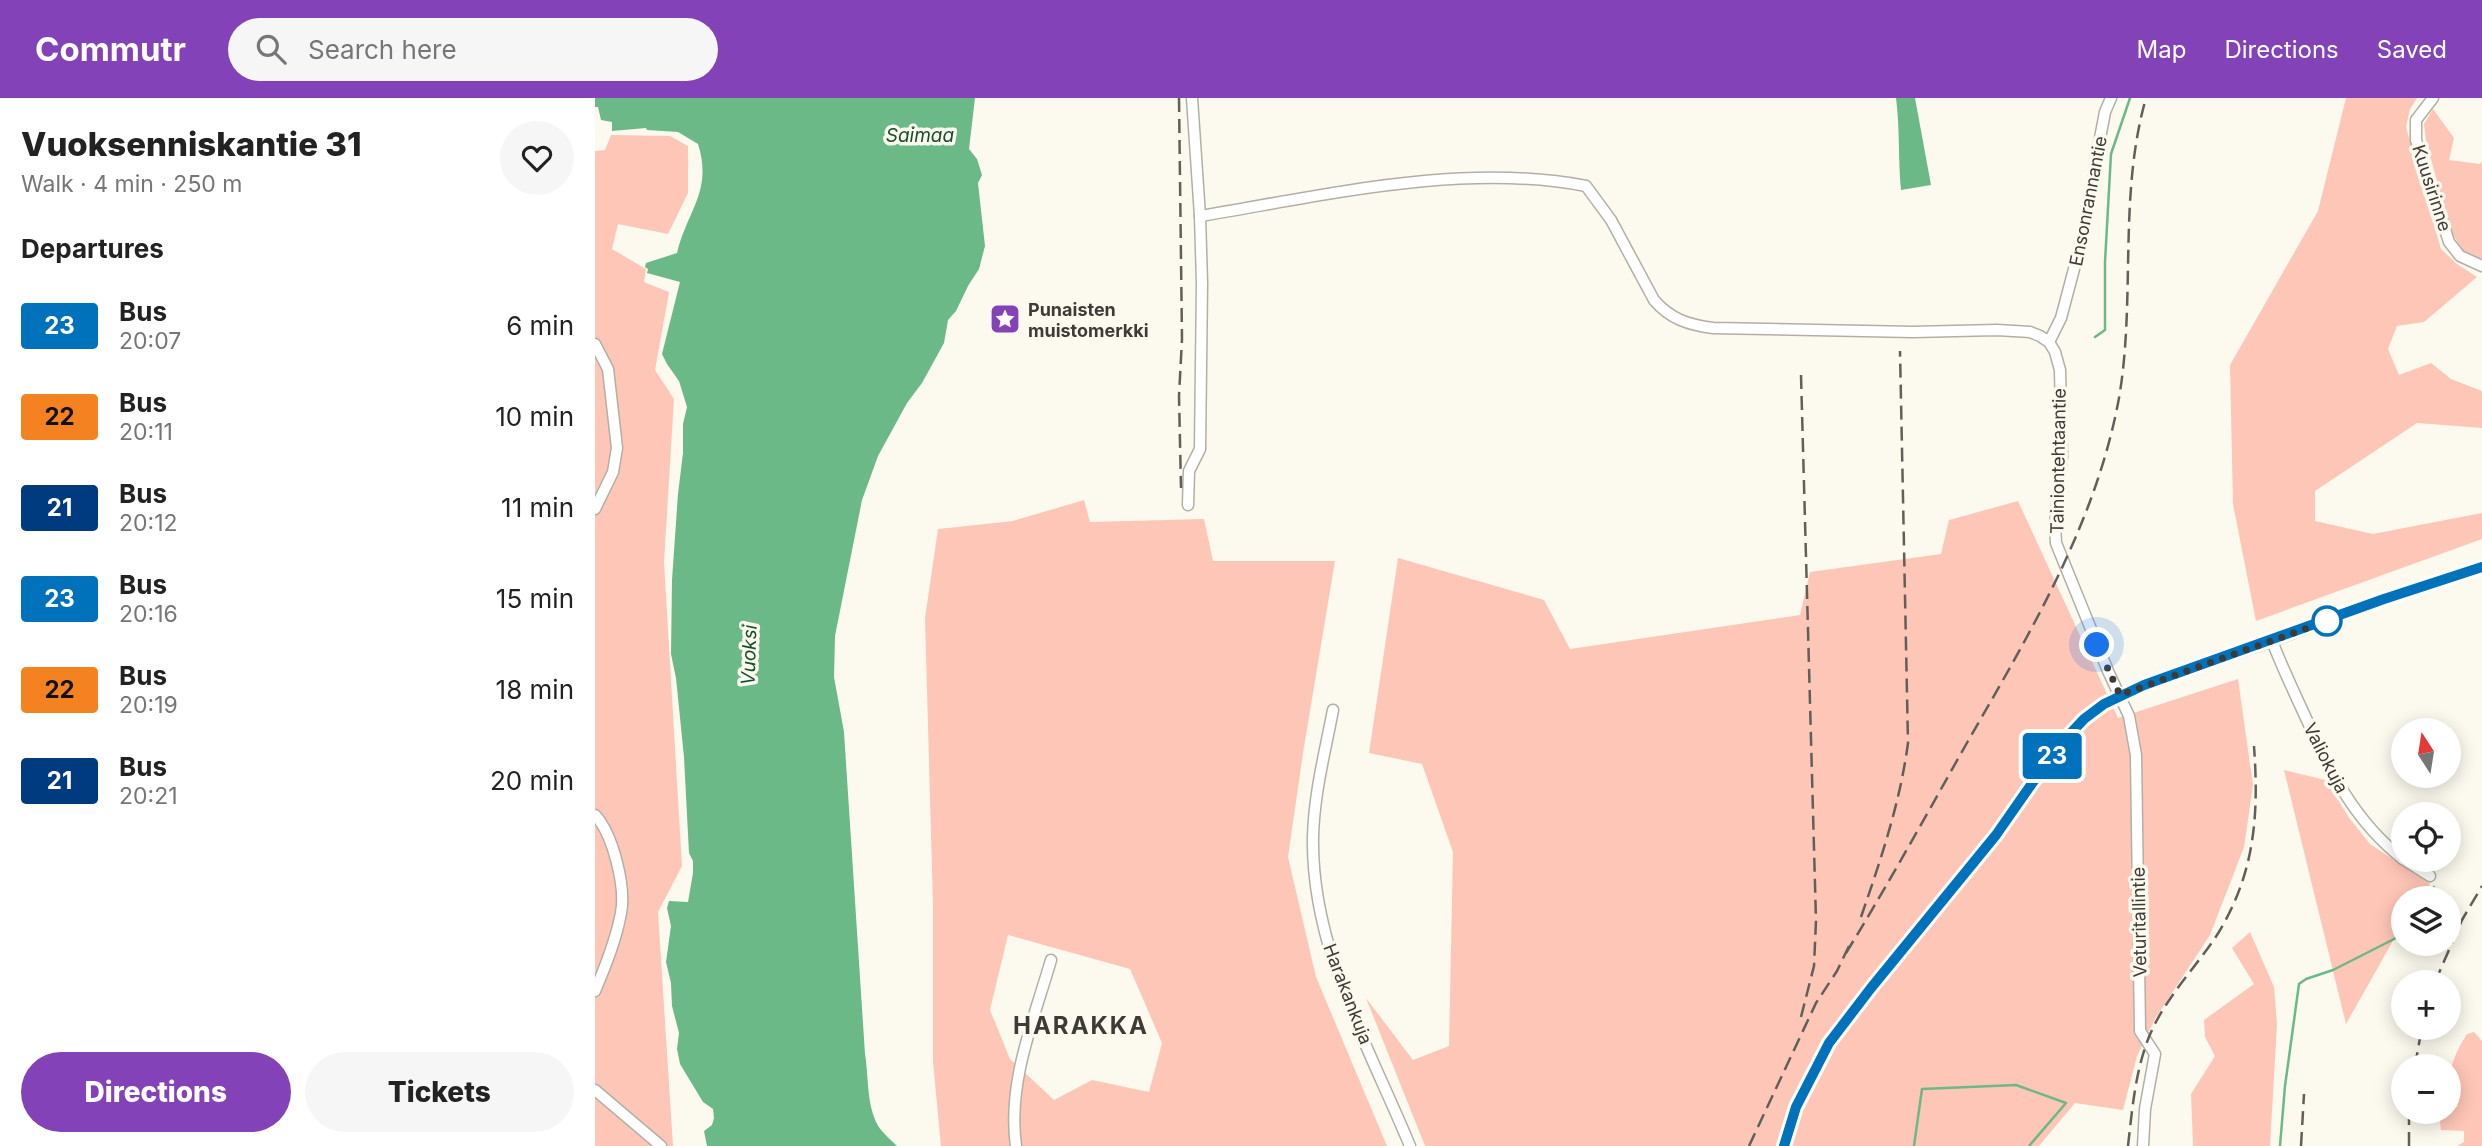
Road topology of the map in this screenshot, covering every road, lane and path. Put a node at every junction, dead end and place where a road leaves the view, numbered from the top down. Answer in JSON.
{"nodes":[{"id":1,"x":1192,"y":98,"type":"edge"},
{"id":2,"x":2111,"y":98,"type":"edge"},
{"id":3,"x":2433,"y":98,"type":"edge"},
{"id":4,"x":1200,"y":216,"type":"junction"},
{"id":5,"x":2482,"y":266,"type":"edge"},
{"id":6,"x":2049,"y":342,"type":"junction"},
{"id":7,"x":595,"y":344,"type":"edge"},
{"id":8,"x":1188,"y":505,"type":"dead end"},
{"id":9,"x":595,"y":509,"type":"edge"},
{"id":10,"x":2482,"y":567,"type":"edge"},
{"id":11,"x":2272,"y":641,"type":"junction"},
{"id":12,"x":2120,"y":695,"type":"junction"},
{"id":13,"x":1333,"y":710,"type":"dead end"},
{"id":14,"x":595,"y":815,"type":"edge"},
{"id":15,"x":2391,"y":848,"type":"edge"},
{"id":16,"x":2424,"y":872,"type":"edge"},
{"id":17,"x":2430,"y":876,"type":"dead end"},
{"id":18,"x":1051,"y":960,"type":"dead end"},
{"id":19,"x":595,"y":991,"type":"edge"},
{"id":20,"x":595,"y":1090,"type":"edge"},
{"id":21,"x":661,"y":1146,"type":"edge"},
{"id":22,"x":1016,"y":1146,"type":"edge"},
{"id":23,"x":1410,"y":1146,"type":"edge"},
{"id":24,"x":1784,"y":1146,"type":"edge"},
{"id":25,"x":2143,"y":1146,"type":"edge"}],
"edges":[{"from":1,"to":4,"type":"street"},
{"from":2,"to":6,"type":"street","name":"Ensonrannantie"},
{"from":3,"to":5,"type":"street","name":"Kuusirinne"},
{"from":4,"to":6,"type":"street"},
{"from":4,"to":8,"type":"street"},
{"from":6,"to":12,"type":"street","name":"Tainiontehtaantie"},
{"from":7,"to":9,"type":"street"},
{"from":10,"to":11,"type":"street"},
{"from":11,"to":12,"type":"street"},
{"from":11,"to":15,"type":"street","name":"Valiokuja"},
{"from":12,"to":24,"type":"street"},
{"from":12,"to":25,"type":"street","name":"Veturitallintie"},
{"from":13,"to":23,"type":"street","name":"Harakankuja"},
{"from":14,"to":19,"type":"street"},
{"from":16,"to":17,"type":"street","name":"Valiokuja"},
{"from":18,"to":22,"type":"street"},
{"from":20,"to":21,"type":"street"}]}
